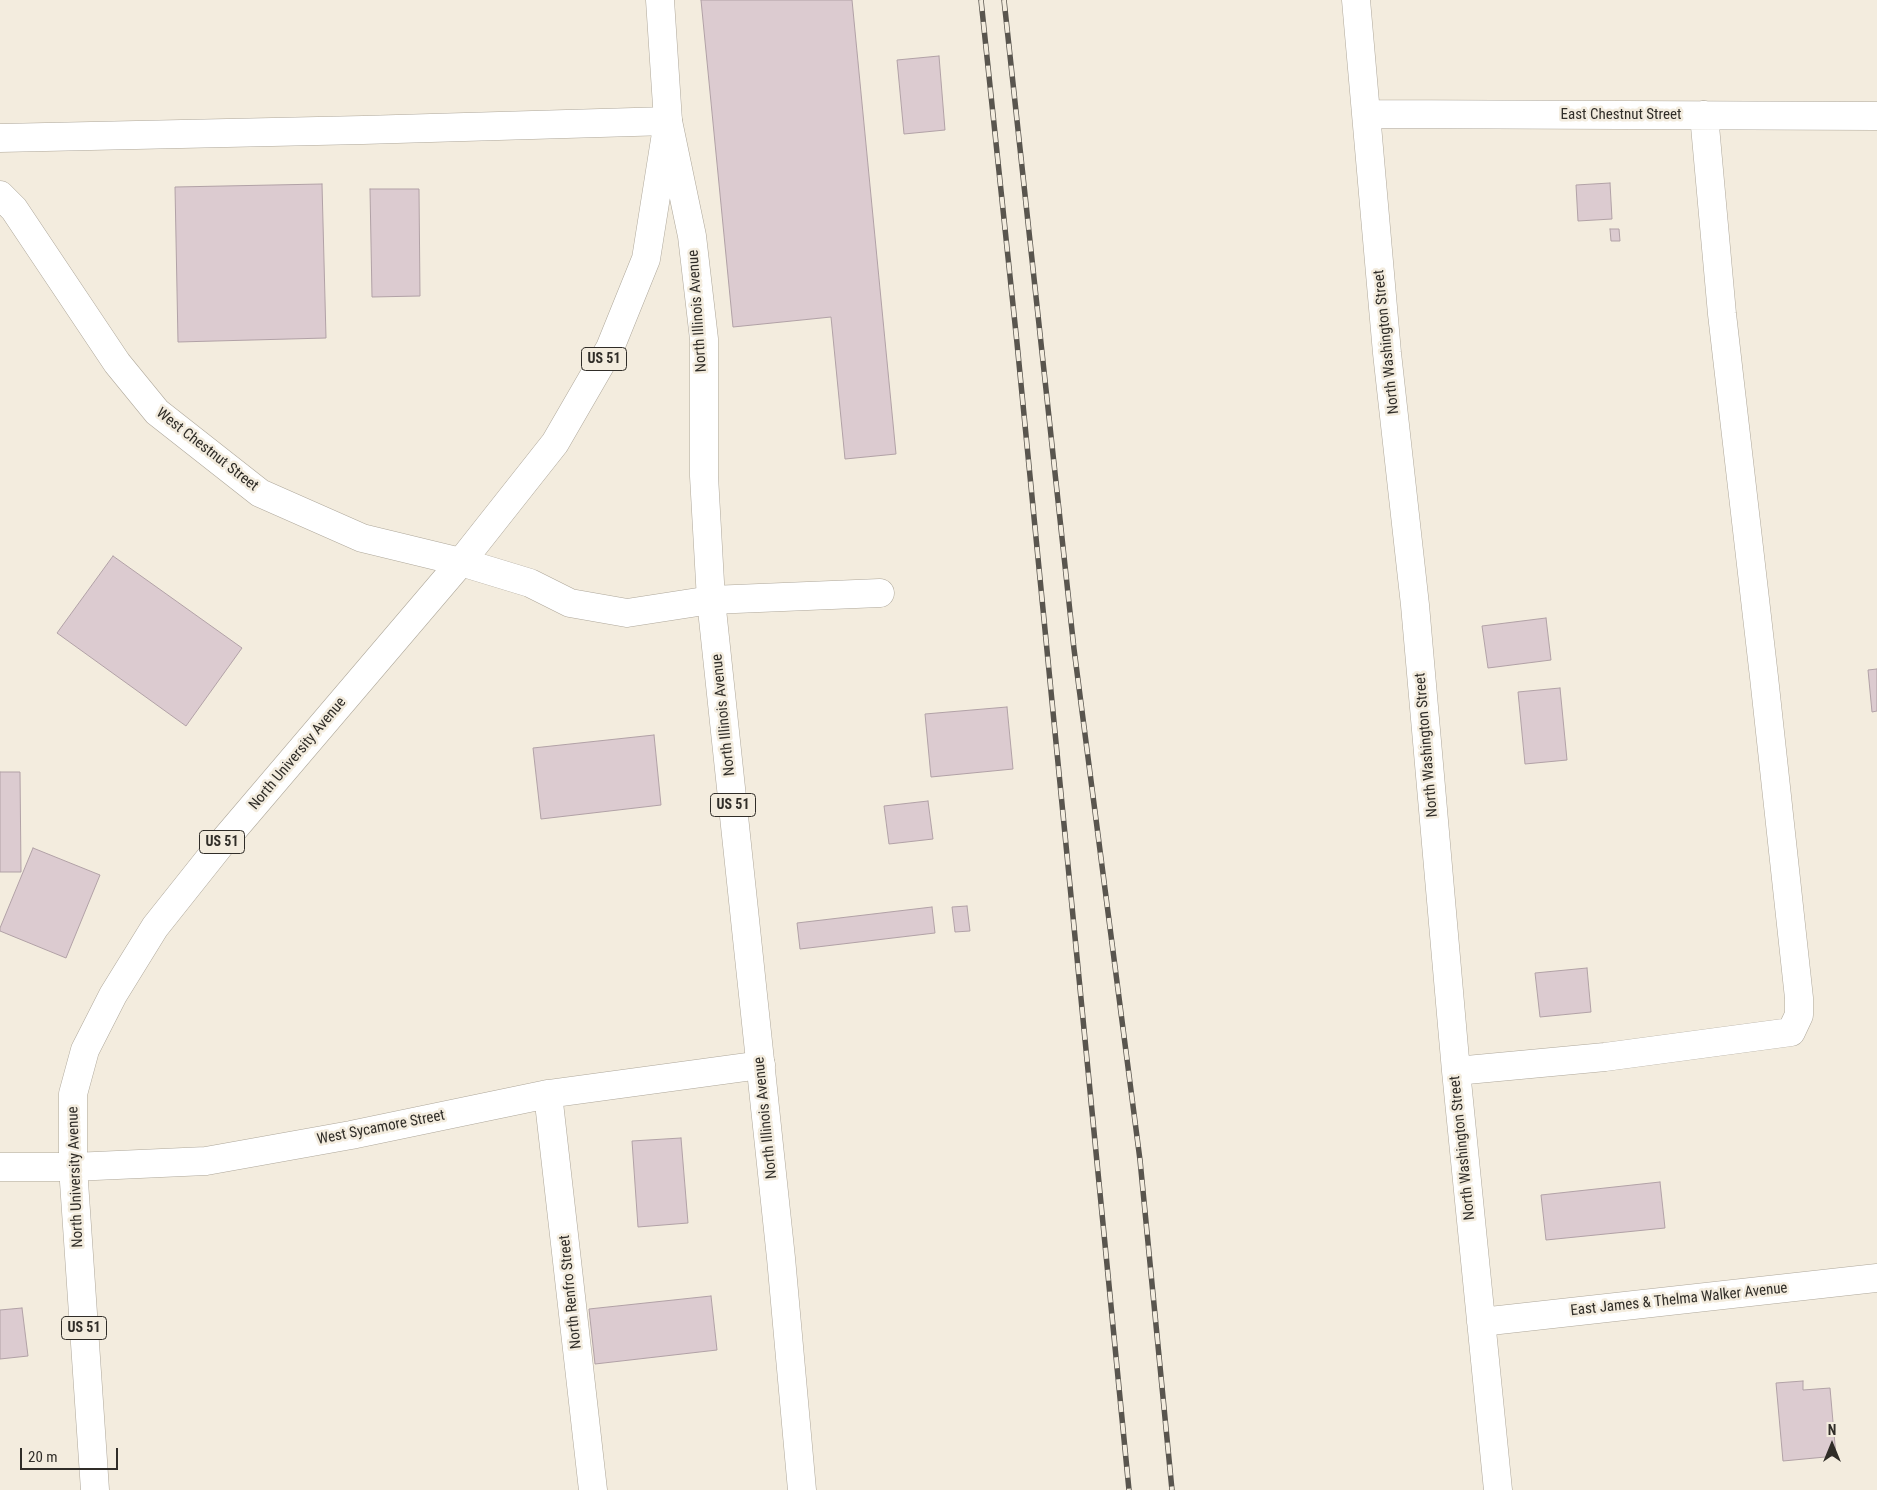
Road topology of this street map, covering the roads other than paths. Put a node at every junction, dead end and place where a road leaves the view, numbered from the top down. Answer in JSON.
{"nodes":[{"id":1,"x":660,"y":0,"type":"edge"},
{"id":2,"x":1356,"y":0,"type":"edge"},
{"id":3,"x":1366,"y":114,"type":"junction"},
{"id":4,"x":1704,"y":115,"type":"junction"},
{"id":5,"x":1877,"y":116,"type":"edge"},
{"id":6,"x":668,"y":121,"type":"junction"},
{"id":7,"x":0,"y":138,"type":"edge"},
{"id":8,"x":0,"y":195,"type":"edge"},
{"id":9,"x":461,"y":562,"type":"junction"},
{"id":10,"x":880,"y":592,"type":"dead end"},
{"id":11,"x":711,"y":600,"type":"junction"},
{"id":12,"x":760,"y":1065,"type":"junction"},
{"id":13,"x":1456,"y":1071,"type":"junction"},
{"id":14,"x":548,"y":1094,"type":"junction"},
{"id":15,"x":0,"y":1167,"type":"edge"},
{"id":16,"x":73,"y":1167,"type":"junction"},
{"id":17,"x":1877,"y":1278,"type":"edge"},
{"id":18,"x":1481,"y":1322,"type":"junction"},
{"id":19,"x":95,"y":1490,"type":"edge"},
{"id":20,"x":593,"y":1490,"type":"edge"},
{"id":21,"x":802,"y":1490,"type":"edge"},
{"id":22,"x":1498,"y":1490,"type":"edge"}],
"edges":[{"from":1,"to":6,"type":"street","name":"North Illinois Avenue","number":"US 51"},
{"from":2,"to":3,"type":"street","name":"North Washington Street"},
{"from":3,"to":4,"type":"street","name":"East Chestnut Street"},
{"from":3,"to":13,"type":"street","name":"North Washington Street"},
{"from":4,"to":5,"type":"street","name":"East Chestnut Street"},
{"from":4,"to":13,"type":"street"},
{"from":6,"to":7,"type":"street"},
{"from":6,"to":9,"type":"street","name":"North University Avenue","number":"US 51"},
{"from":6,"to":11,"type":"street","name":"North Illinois Avenue","number":"US 51"},
{"from":8,"to":9,"type":"street","name":"West Chestnut Street"},
{"from":9,"to":11,"type":"street","name":"West Chestnut Street"},
{"from":9,"to":16,"type":"street","name":"North University Avenue","number":"US 51"},
{"from":10,"to":11,"type":"street","name":"West Chestnut Street"},
{"from":11,"to":12,"type":"street","name":"North Illinois Avenue","number":"US 51"},
{"from":12,"to":14,"type":"street","name":"West Sycamore Street"},
{"from":12,"to":21,"type":"street","name":"North Illinois Avenue","number":"US 51"},
{"from":13,"to":18,"type":"street","name":"North Washington Street"},
{"from":14,"to":16,"type":"street","name":"West Sycamore Street"},
{"from":14,"to":20,"type":"street","name":"North Renfro Street"},
{"from":15,"to":16,"type":"street","name":"West Sycamore Street"},
{"from":16,"to":19,"type":"street","name":"North University Avenue","number":"US 51"},
{"from":17,"to":18,"type":"street","name":"East James & Thelma Walker Avenue"},
{"from":18,"to":22,"type":"street","name":"North Washington Street"}]}
